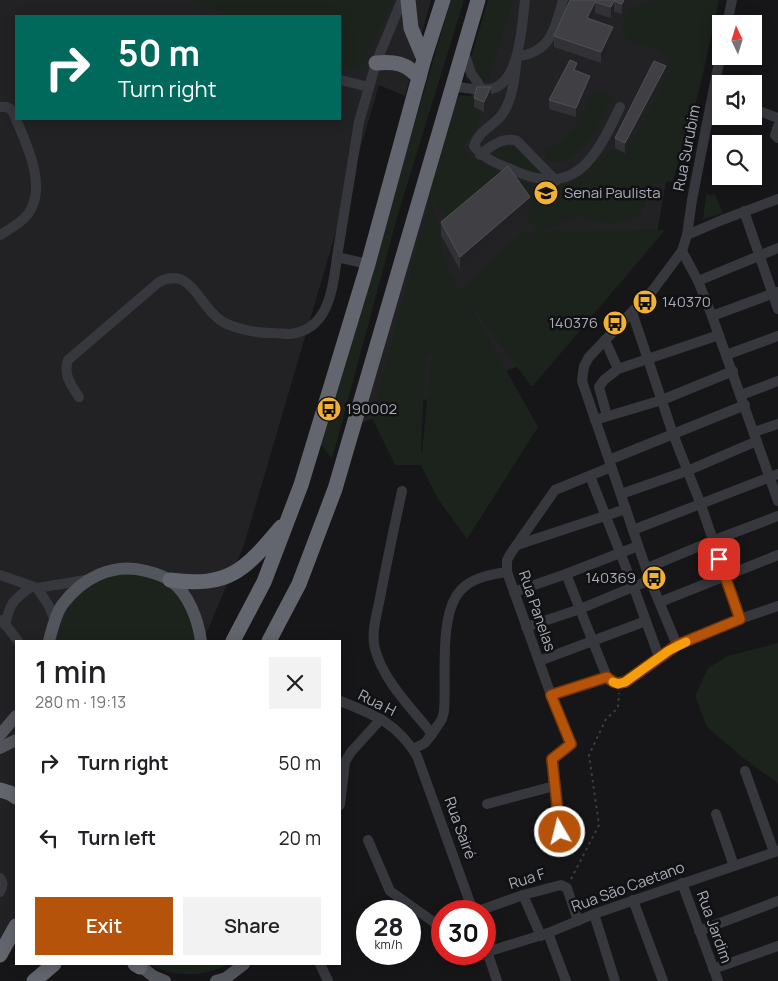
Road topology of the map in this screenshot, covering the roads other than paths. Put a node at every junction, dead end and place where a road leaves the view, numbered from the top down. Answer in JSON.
{"nodes":[{"id":1,"x":402,"y":0,"type":"edge"},
{"id":2,"x":408,"y":0,"type":"edge"},
{"id":3,"x":443,"y":0,"type":"edge"},
{"id":4,"x":478,"y":0,"type":"edge"},
{"id":5,"x":525,"y":0,"type":"edge"},
{"id":6,"x":563,"y":0,"type":"edge"},
{"id":7,"x":732,"y":0,"type":"edge"},
{"id":8,"x":729,"y":15,"type":"edge"},
{"id":9,"x":464,"y":49,"type":"junction"},
{"id":10,"x":517,"y":56,"type":"junction"},
{"id":11,"x":424,"y":59,"type":"junction"},
{"id":12,"x":376,"y":63,"type":"junction"},
{"id":13,"x":419,"y":78,"type":"junction"},
{"id":14,"x":341,"y":80,"type":"edge"},
{"id":15,"x":453,"y":86,"type":"junction"},
{"id":16,"x":369,"y":87,"type":"junction"},
{"id":17,"x":482,"y":89,"type":"junction"},
{"id":18,"x":0,"y":107,"type":"edge"},
{"id":19,"x":620,"y":108,"type":"dead end"},
{"id":20,"x":762,"y":112,"type":"edge"},
{"id":21,"x":15,"y":117,"type":"edge"},
{"id":22,"x":712,"y":117,"type":"edge"},
{"id":23,"x":778,"y":118,"type":"edge"},
{"id":24,"x":16,"y":120,"type":"edge"},
{"id":25,"x":778,"y":126,"type":"edge"},
{"id":26,"x":778,"y":138,"type":"edge"},
{"id":27,"x":480,"y":155,"type":"junction"},
{"id":28,"x":556,"y":181,"type":"junction"},
{"id":29,"x":778,"y":199,"type":"edge"},
{"id":30,"x":744,"y":211,"type":"junction"},
{"id":31,"x":0,"y":235,"type":"edge"},
{"id":32,"x":687,"y":235,"type":"junction"},
{"id":33,"x":778,"y":248,"type":"edge"},
{"id":34,"x":682,"y":251,"type":"junction"},
{"id":35,"x":759,"y":256,"type":"junction"},
{"id":36,"x":337,"y":257,"type":"junction"},
{"id":37,"x":368,"y":264,"type":"junction"},
{"id":38,"x":698,"y":281,"type":"junction"},
{"id":39,"x":775,"y":293,"type":"edge"},
{"id":40,"x":778,"y":308,"type":"edge"},
{"id":41,"x":632,"y":312,"type":"junction"},
{"id":42,"x":712,"y":316,"type":"junction"},
{"id":43,"x":720,"y":335,"type":"junction"},
{"id":44,"x":778,"y":336,"type":"edge"},
{"id":45,"x":605,"y":340,"type":"junction"},
{"id":46,"x":726,"y":355,"type":"junction"},
{"id":47,"x":648,"y":360,"type":"junction"},
{"id":48,"x":618,"y":369,"type":"junction"},
{"id":49,"x":733,"y":371,"type":"junction"},
{"id":50,"x":778,"y":382,"type":"edge"},
{"id":51,"x":79,"y":397,"type":"dead end"},
{"id":52,"x":662,"y":400,"type":"junction"},
{"id":53,"x":743,"y":400,"type":"junction"},
{"id":54,"x":607,"y":416,"type":"junction"},
{"id":55,"x":595,"y":420,"type":"junction"},
{"id":56,"x":778,"y":424,"type":"edge"},
{"id":57,"x":673,"y":434,"type":"junction"},
{"id":58,"x":756,"y":437,"type":"junction"},
{"id":59,"x":610,"y":463,"type":"junction"},
{"id":60,"x":687,"y":471,"type":"junction"},
{"id":61,"x":590,"y":476,"type":"junction"},
{"id":62,"x":774,"y":476,"type":"edge"},
{"id":63,"x":402,"y":491,"type":"dead end"},
{"id":64,"x":621,"y":494,"type":"junction"},
{"id":65,"x":778,"y":501,"type":"edge"},
{"id":66,"x":701,"y":505,"type":"junction"},
{"id":67,"x":626,"y":509,"type":"junction"},
{"id":68,"x":290,"y":516,"type":"junction"},
{"id":69,"x":605,"y":516,"type":"junction"},
{"id":70,"x":778,"y":516,"type":"edge"},
{"id":71,"x":633,"y":530,"type":"junction"},
{"id":72,"x":712,"y":541,"type":"junction"},
{"id":73,"x":517,"y":545,"type":"junction"},
{"id":74,"x":638,"y":546,"type":"junction"},
{"id":75,"x":619,"y":553,"type":"junction"},
{"id":76,"x":778,"y":555,"type":"edge"},
{"id":77,"x":647,"y":568,"type":"junction"},
{"id":78,"x":507,"y":572,"type":"junction"},
{"id":79,"x":566,"y":574,"type":"junction"},
{"id":80,"x":0,"y":575,"type":"edge"},
{"id":81,"x":725,"y":577,"type":"junction"},
{"id":82,"x":88,"y":580,"type":"junction"},
{"id":83,"x":170,"y":580,"type":"junction"},
{"id":84,"x":650,"y":580,"type":"junction"},
{"id":85,"x":34,"y":587,"type":"junction"},
{"id":86,"x":634,"y":588,"type":"junction"},
{"id":87,"x":514,"y":592,"type":"junction"},
{"id":88,"x":660,"y":602,"type":"junction"},
{"id":89,"x":778,"y":606,"type":"edge"},
{"id":90,"x":580,"y":609,"type":"junction"},
{"id":91,"x":740,"y":619,"type":"junction"},
{"id":92,"x":3,"y":621,"type":"edge"},
{"id":93,"x":55,"y":621,"type":"junction"},
{"id":94,"x":646,"y":622,"type":"junction"},
{"id":95,"x":526,"y":626,"type":"junction"},
{"id":96,"x":17,"y":640,"type":"edge"},
{"id":97,"x":49,"y":640,"type":"edge"},
{"id":98,"x":201,"y":640,"type":"edge"},
{"id":99,"x":234,"y":640,"type":"edge"},
{"id":100,"x":270,"y":640,"type":"edge"},
{"id":101,"x":593,"y":642,"type":"junction"},
{"id":102,"x":677,"y":645,"type":"junction"},
{"id":103,"x":659,"y":658,"type":"junction"},
{"id":104,"x":539,"y":661,"type":"junction"},
{"id":105,"x":607,"y":677,"type":"junction"},
{"id":106,"x":551,"y":695,"type":"junction"},
{"id":107,"x":341,"y":701,"type":"edge"},
{"id":108,"x":15,"y":717,"type":"edge"},
{"id":109,"x":381,"y":719,"type":"junction"},
{"id":110,"x":432,"y":734,"type":"junction"},
{"id":111,"x":0,"y":735,"type":"edge"},
{"id":112,"x":15,"y":740,"type":"edge"},
{"id":113,"x":0,"y":748,"type":"edge"},
{"id":114,"x":415,"y":753,"type":"junction"},
{"id":115,"x":745,"y":771,"type":"dead end"},
{"id":116,"x":554,"y":786,"type":"junction"},
{"id":117,"x":0,"y":790,"type":"edge"},
{"id":118,"x":15,"y":796,"type":"edge"},
{"id":119,"x":341,"y":796,"type":"edge"},
{"id":120,"x":486,"y":804,"type":"dead end"},
{"id":121,"x":716,"y":814,"type":"dead end"},
{"id":122,"x":560,"y":832,"type":"dead end"},
{"id":123,"x":368,"y":840,"type":"dead end"},
{"id":124,"x":776,"y":852,"type":"edge"},
{"id":125,"x":734,"y":866,"type":"junction"},
{"id":126,"x":0,"y":878,"type":"edge"},
{"id":127,"x":682,"y":883,"type":"junction"},
{"id":128,"x":0,"y":892,"type":"edge"},
{"id":129,"x":522,"y":895,"type":"junction"},
{"id":130,"x":469,"y":900,"type":"edge"},
{"id":131,"x":633,"y":900,"type":"junction"},
{"id":132,"x":778,"y":901,"type":"edge"},
{"id":133,"x":496,"y":904,"type":"edge"},
{"id":134,"x":594,"y":914,"type":"junction"},
{"id":135,"x":431,"y":920,"type":"edge"},
{"id":136,"x":578,"y":920,"type":"junction"},
{"id":137,"x":15,"y":928,"type":"edge"},
{"id":138,"x":699,"y":931,"type":"junction"},
{"id":139,"x":544,"y":935,"type":"junction"},
{"id":140,"x":15,"y":938,"type":"edge"},
{"id":141,"x":778,"y":946,"type":"edge"},
{"id":142,"x":496,"y":947,"type":"edge"},
{"id":143,"x":1,"y":951,"type":"edge"},
{"id":144,"x":39,"y":965,"type":"edge"},
{"id":145,"x":53,"y":965,"type":"edge"},
{"id":146,"x":138,"y":965,"type":"edge"},
{"id":147,"x":243,"y":965,"type":"edge"},
{"id":148,"x":320,"y":965,"type":"edge"},
{"id":149,"x":492,"y":965,"type":"edge"},
{"id":150,"x":713,"y":969,"type":"junction"},
{"id":151,"x":27,"y":981,"type":"edge"},
{"id":152,"x":34,"y":981,"type":"edge"},
{"id":153,"x":166,"y":981,"type":"edge"},
{"id":154,"x":216,"y":981,"type":"edge"},
{"id":155,"x":328,"y":981,"type":"edge"},
{"id":156,"x":497,"y":981,"type":"edge"},
{"id":157,"x":566,"y":981,"type":"edge"},
{"id":158,"x":615,"y":981,"type":"edge"},
{"id":159,"x":663,"y":981,"type":"edge"},
{"id":160,"x":718,"y":981,"type":"edge"}],
"edges":[{"from":1,"to":12,"type":"street"},
{"from":2,"to":11,"type":"highway"},
{"from":3,"to":11,"type":"highway"},
{"from":4,"to":9,"type":"highway"},
{"from":5,"to":10,"type":"street"},
{"from":6,"to":10,"type":"street"},
{"from":7,"to":8,"type":"street"},
{"from":9,"to":15,"type":"highway"},
{"from":9,"to":17,"type":"street"},
{"from":10,"to":17,"type":"street"},
{"from":10,"to":27,"type":"street"},
{"from":11,"to":13,"type":"highway"},
{"from":12,"to":13,"type":"highway"},
{"from":12,"to":16,"type":"street"},
{"from":13,"to":37,"type":"highway"},
{"from":14,"to":16,"type":"street"},
{"from":15,"to":17,"type":"street"},
{"from":15,"to":100,"type":"highway"},
{"from":16,"to":36,"type":"street"},
{"from":18,"to":21,"type":"street"},
{"from":19,"to":28,"type":"street"},
{"from":20,"to":23,"type":"street"},
{"from":22,"to":32,"type":"street","name":"Rua Surubim"},
{"from":24,"to":31,"type":"street"},
{"from":25,"to":26,"type":"street"},
{"from":27,"to":28,"type":"street"},
{"from":27,"to":28,"type":"street"},
{"from":29,"to":30,"type":"street"},
{"from":30,"to":32,"type":"street"},
{"from":30,"to":35,"type":"street"},
{"from":32,"to":34,"type":"street","name":"Rua Surubim"},
{"from":33,"to":35,"type":"street"},
{"from":34,"to":38,"type":"street"},
{"from":34,"to":41,"type":"street"},
{"from":35,"to":38,"type":"street"},
{"from":35,"to":39,"type":"street"},
{"from":36,"to":37,"type":"street"},
{"from":36,"to":51,"type":"street"},
{"from":37,"to":68,"type":"highway"},
{"from":38,"to":42,"type":"street"},
{"from":39,"to":40,"type":"street"},
{"from":39,"to":42,"type":"street"},
{"from":41,"to":45,"type":"street"},
{"from":41,"to":47,"type":"street"},
{"from":42,"to":43,"type":"street"},
{"from":43,"to":46,"type":"street"},
{"from":43,"to":47,"type":"street"},
{"from":44,"to":46,"type":"street"},
{"from":45,"to":48,"type":"street"},
{"from":45,"to":55,"type":"street"},
{"from":46,"to":49,"type":"street"},
{"from":47,"to":48,"type":"street"},
{"from":47,"to":52,"type":"street"},
{"from":48,"to":54,"type":"street"},
{"from":49,"to":52,"type":"street"},
{"from":49,"to":53,"type":"street"},
{"from":50,"to":53,"type":"street","name":"Rua Panelas"},
{"from":52,"to":54,"type":"street"},
{"from":52,"to":57,"type":"street"},
{"from":53,"to":57,"type":"street","name":"Rua Panelas"},
{"from":53,"to":58,"type":"street"},
{"from":54,"to":55,"type":"street"},
{"from":55,"to":59,"type":"street"},
{"from":56,"to":58,"type":"street"},
{"from":57,"to":59,"type":"street","name":"Rua Panelas"},
{"from":57,"to":60,"type":"street"},
{"from":58,"to":60,"type":"street"},
{"from":58,"to":62,"type":"street"},
{"from":59,"to":61,"type":"street","name":"Rua Panelas"},
{"from":59,"to":64,"type":"street"},
{"from":60,"to":64,"type":"street"},
{"from":60,"to":66,"type":"street"},
{"from":61,"to":69,"type":"street"},
{"from":61,"to":73,"type":"street","name":"Rua Panelas"},
{"from":62,"to":65,"type":"street"},
{"from":62,"to":66,"type":"street"},
{"from":63,"to":110,"type":"street"},
{"from":64,"to":67,"type":"street"},
{"from":66,"to":71,"type":"street"},
{"from":66,"to":72,"type":"street"},
{"from":67,"to":69,"type":"street"},
{"from":67,"to":71,"type":"street"},
{"from":68,"to":83,"type":"highway"},
{"from":68,"to":99,"type":"highway"},
{"from":69,"to":73,"type":"street"},
{"from":69,"to":75,"type":"street"},
{"from":70,"to":72,"type":"street"},
{"from":71,"to":74,"type":"street"},
{"from":72,"to":77,"type":"street"},
{"from":72,"to":81,"type":"street"},
{"from":73,"to":78,"type":"street","name":"Rua Panelas"},
{"from":74,"to":75,"type":"street"},
{"from":74,"to":77,"type":"street"},
{"from":75,"to":79,"type":"street"},
{"from":75,"to":86,"type":"street"},
{"from":76,"to":81,"type":"street"},
{"from":77,"to":84,"type":"street"},
{"from":78,"to":87,"type":"street","name":"Rua Panelas"},
{"from":78,"to":110,"type":"street"},
{"from":79,"to":87,"type":"street"},
{"from":79,"to":90,"type":"street"},
{"from":80,"to":85,"type":"street"},
{"from":81,"to":88,"type":"street"},
{"from":81,"to":91,"type":"street"},
{"from":82,"to":83,"type":"main road"},
{"from":82,"to":85,"type":"street"},
{"from":82,"to":93,"type":"main road"},
{"from":83,"to":98,"type":"main road"},
{"from":84,"to":86,"type":"street"},
{"from":84,"to":88,"type":"street"},
{"from":85,"to":92,"type":"street"},
{"from":85,"to":93,"type":"street"},
{"from":86,"to":90,"type":"street"},
{"from":86,"to":94,"type":"street"},
{"from":87,"to":95,"type":"street","name":"Rua Panelas"},
{"from":88,"to":102,"type":"street"},
{"from":89,"to":91,"type":"street"},
{"from":90,"to":95,"type":"street"},
{"from":90,"to":101,"type":"street"},
{"from":91,"to":102,"type":"street"},
{"from":92,"to":96,"type":"street"},
{"from":93,"to":97,"type":"main road"},
{"from":94,"to":101,"type":"street"},
{"from":94,"to":103,"type":"street"},
{"from":95,"to":104,"type":"street","name":"Rua Panelas"},
{"from":101,"to":104,"type":"street"},
{"from":101,"to":105,"type":"street"},
{"from":102,"to":103,"type":"street"},
{"from":103,"to":105,"type":"street"},
{"from":104,"to":106,"type":"street","name":"Rua Panelas"},
{"from":105,"to":106,"type":"street"},
{"from":106,"to":116,"type":"street","name":"Rua Panelas"},
{"from":107,"to":109,"type":"street","name":"Rua H"},
{"from":108,"to":111,"type":"main road"},
{"from":109,"to":114,"type":"street","name":"Rua H"},
{"from":109,"to":119,"type":"street"},
{"from":110,"to":114,"type":"street"},
{"from":112,"to":113,"type":"main road"},
{"from":114,"to":130,"type":"street","name":"Rua Sairé"},
{"from":115,"to":124,"type":"street"},
{"from":116,"to":120,"type":"street"},
{"from":116,"to":122,"type":"street"},
{"from":117,"to":118,"type":"highway"},
{"from":121,"to":125,"type":"street"},
{"from":123,"to":135,"type":"street"},
{"from":124,"to":125,"type":"street","name":"Rua São Caetano"},
{"from":125,"to":127,"type":"street","name":"Rua São Caetano"},
{"from":126,"to":128,"type":"street"},
{"from":127,"to":131,"type":"street","name":"Rua São Caetano"},
{"from":127,"to":138,"type":"street","name":"Rua Jardim"},
{"from":129,"to":133,"type":"street","name":"Rua F"},
{"from":129,"to":136,"type":"street","name":"Rua F"},
{"from":129,"to":139,"type":"street"},
{"from":131,"to":134,"type":"street","name":"Rua São Caetano"},
{"from":131,"to":159,"type":"street"},
{"from":132,"to":138,"type":"street"},
{"from":134,"to":136,"type":"street","name":"Rua São Caetano"},
{"from":134,"to":158,"type":"street"},
{"from":136,"to":139,"type":"street","name":"Rua São Caetano"},
{"from":137,"to":143,"type":"highway"},
{"from":138,"to":150,"type":"street","name":"Rua Jardim"},
{"from":139,"to":142,"type":"street","name":"Rua São Caetano"},
{"from":139,"to":157,"type":"street"},
{"from":140,"to":143,"type":"highway"},
{"from":141,"to":150,"type":"street"},
{"from":144,"to":151,"type":"highway"},
{"from":145,"to":152,"type":"highway"},
{"from":146,"to":153,"type":"main road"},
{"from":147,"to":154,"type":"main road"},
{"from":148,"to":155,"type":"street"},
{"from":149,"to":156,"type":"street"},
{"from":150,"to":160,"type":"street","name":"Rua Jardim"}]}
